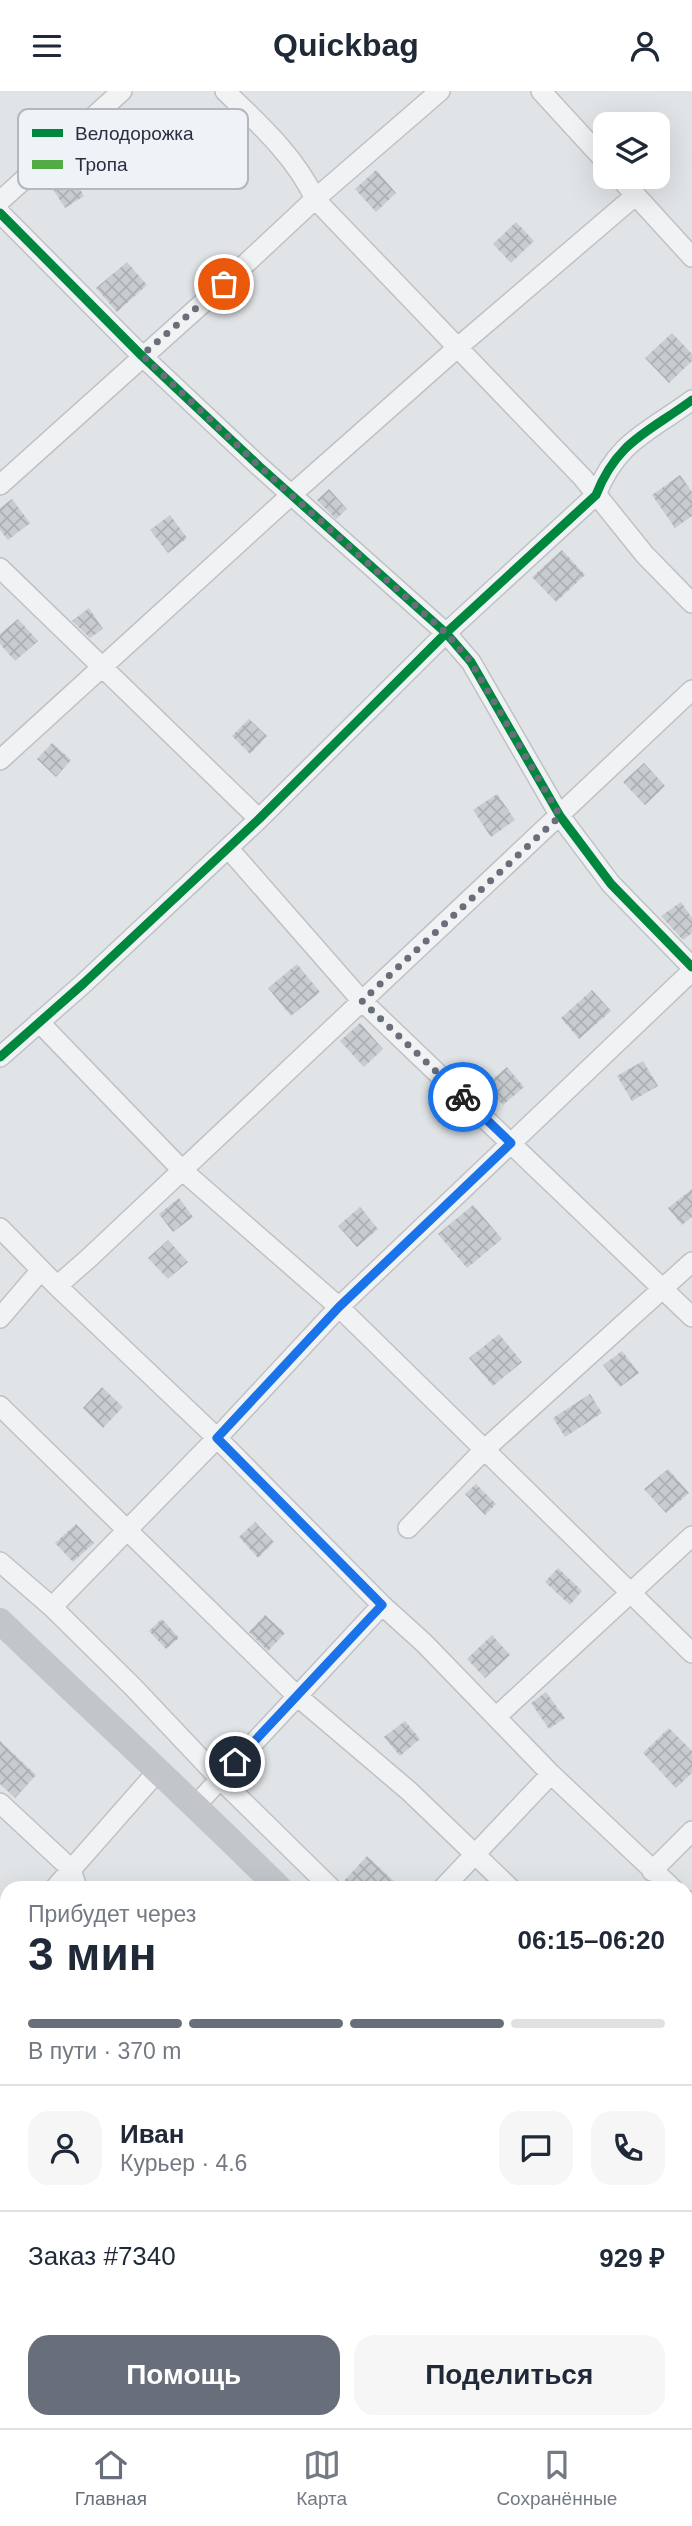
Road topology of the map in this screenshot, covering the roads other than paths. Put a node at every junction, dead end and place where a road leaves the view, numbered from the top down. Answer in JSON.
{"nodes":[{"id":1,"x":122,"y":91,"type":"edge"},
{"id":2,"x":225,"y":91,"type":"edge"},
{"id":3,"x":440,"y":91,"type":"edge"},
{"id":4,"x":541,"y":91,"type":"edge"},
{"id":5,"x":102,"y":109,"type":"edge"},
{"id":6,"x":242,"y":109,"type":"edge"},
{"id":7,"x":248,"y":115,"type":"edge"},
{"id":8,"x":593,"y":148,"type":"edge"},
{"id":9,"x":18,"y":185,"type":"edge"},
{"id":10,"x":630,"y":189,"type":"edge"},
{"id":11,"x":636,"y":195,"type":"junction"},
{"id":12,"x":315,"y":199,"type":"junction"},
{"id":13,"x":0,"y":201,"type":"edge"},
{"id":14,"x":0,"y":213,"type":"edge"},
{"id":15,"x":692,"y":257,"type":"edge"},
{"id":16,"x":457,"y":348,"type":"junction"},
{"id":17,"x":142,"y":355,"type":"junction"},
{"id":18,"x":692,"y":400,"type":"edge"},
{"id":19,"x":0,"y":485,"type":"edge"},
{"id":20,"x":291,"y":495,"type":"junction"},
{"id":21,"x":596,"y":495,"type":"junction"},
{"id":22,"x":0,"y":568,"type":"edge"},
{"id":23,"x":692,"y":603,"type":"edge"},
{"id":24,"x":446,"y":633,"type":"junction"},
{"id":25,"x":102,"y":668,"type":"junction"},
{"id":26,"x":692,"y":689,"type":"edge"},
{"id":27,"x":0,"y":760,"type":"edge"},
{"id":28,"x":560,"y":816,"type":"junction"},
{"id":29,"x":258,"y":819,"type":"junction"},
{"id":30,"x":228,"y":848,"type":"junction"},
{"id":31,"x":692,"y":969,"type":"edge"},
{"id":32,"x":362,"y":1001,"type":"junction"},
{"id":33,"x":39,"y":1023,"type":"junction"},
{"id":34,"x":0,"y":1057,"type":"edge"},
{"id":35,"x":511,"y":1143,"type":"junction"},
{"id":36,"x":183,"y":1170,"type":"junction"},
{"id":37,"x":0,"y":1228,"type":"edge"},
{"id":38,"x":692,"y":1262,"type":"edge"},
{"id":39,"x":41,"y":1270,"type":"junction"},
{"id":40,"x":57,"y":1286,"type":"junction"},
{"id":41,"x":663,"y":1289,"type":"junction"},
{"id":42,"x":339,"y":1307,"type":"junction"},
{"id":43,"x":692,"y":1317,"type":"edge"},
{"id":44,"x":0,"y":1318,"type":"edge"},
{"id":45,"x":0,"y":1406,"type":"edge"},
{"id":46,"x":217,"y":1438,"type":"junction"},
{"id":47,"x":484,"y":1450,"type":"junction"},
{"id":48,"x":408,"y":1528,"type":"dead end"},
{"id":49,"x":126,"y":1530,"type":"junction"},
{"id":50,"x":692,"y":1537,"type":"edge"},
{"id":51,"x":0,"y":1562,"type":"edge"},
{"id":52,"x":630,"y":1594,"type":"junction"},
{"id":53,"x":382,"y":1605,"type":"junction"},
{"id":54,"x":52,"y":1607,"type":"junction"},
{"id":55,"x":0,"y":1621,"type":"edge"},
{"id":56,"x":692,"y":1653,"type":"edge"},
{"id":57,"x":296,"y":1695,"type":"junction"},
{"id":58,"x":496,"y":1717,"type":"junction"},
{"id":59,"x":156,"y":1772,"type":"junction"},
{"id":60,"x":551,"y":1774,"type":"junction"},
{"id":61,"x":220,"y":1779,"type":"junction"},
{"id":62,"x":0,"y":1803,"type":"edge"},
{"id":63,"x":196,"y":1805,"type":"junction"},
{"id":64,"x":692,"y":1831,"type":"edge"},
{"id":65,"x":476,"y":1853,"type":"junction"},
{"id":66,"x":71,"y":1869,"type":"junction"},
{"id":67,"x":652,"y":1871,"type":"junction"},
{"id":68,"x":61,"y":1881,"type":"edge"},
{"id":69,"x":75,"y":1881,"type":"edge"},
{"id":70,"x":272,"y":1881,"type":"edge"},
{"id":71,"x":324,"y":1881,"type":"edge"},
{"id":72,"x":450,"y":1881,"type":"edge"},
{"id":73,"x":503,"y":1881,"type":"edge"},
{"id":74,"x":664,"y":1881,"type":"edge"}],
"edges":[{"from":1,"to":5,"type":"street"},
{"from":2,"to":6,"type":"street"},
{"from":3,"to":12,"type":"street"},
{"from":4,"to":8,"type":"street"},
{"from":7,"to":12,"type":"street"},
{"from":9,"to":13,"type":"street"},
{"from":10,"to":11,"type":"street"},
{"from":11,"to":15,"type":"street"},
{"from":11,"to":16,"type":"street"},
{"from":12,"to":16,"type":"street"},
{"from":12,"to":17,"type":"street"},
{"from":14,"to":17,"type":"street"},
{"from":16,"to":20,"type":"street"},
{"from":16,"to":21,"type":"street"},
{"from":17,"to":19,"type":"street"},
{"from":17,"to":20,"type":"street"},
{"from":18,"to":21,"type":"street"},
{"from":20,"to":24,"type":"street"},
{"from":20,"to":25,"type":"street"},
{"from":21,"to":23,"type":"street"},
{"from":21,"to":24,"type":"street"},
{"from":22,"to":25,"type":"street"},
{"from":24,"to":28,"type":"street"},
{"from":24,"to":29,"type":"street"},
{"from":25,"to":27,"type":"street"},
{"from":25,"to":29,"type":"street"},
{"from":26,"to":28,"type":"street"},
{"from":28,"to":31,"type":"street"},
{"from":28,"to":32,"type":"street"},
{"from":29,"to":30,"type":"street"},
{"from":30,"to":32,"type":"street"},
{"from":30,"to":33,"type":"street"},
{"from":31,"to":35,"type":"street"},
{"from":32,"to":35,"type":"street"},
{"from":32,"to":36,"type":"street"},
{"from":33,"to":34,"type":"street"},
{"from":33,"to":36,"type":"street"},
{"from":35,"to":41,"type":"street"},
{"from":35,"to":42,"type":"street"},
{"from":36,"to":40,"type":"street"},
{"from":36,"to":42,"type":"street"},
{"from":37,"to":39,"type":"street"},
{"from":38,"to":41,"type":"street"},
{"from":39,"to":40,"type":"street"},
{"from":39,"to":44,"type":"street"},
{"from":40,"to":46,"type":"street"},
{"from":41,"to":43,"type":"street"},
{"from":41,"to":47,"type":"street"},
{"from":42,"to":46,"type":"street"},
{"from":42,"to":47,"type":"street"},
{"from":45,"to":49,"type":"street"},
{"from":46,"to":49,"type":"street"},
{"from":46,"to":53,"type":"street"},
{"from":47,"to":48,"type":"street"},
{"from":47,"to":52,"type":"street"},
{"from":49,"to":54,"type":"street"},
{"from":49,"to":57,"type":"street"},
{"from":50,"to":52,"type":"street"},
{"from":51,"to":54,"type":"street"},
{"from":52,"to":56,"type":"street"},
{"from":52,"to":58,"type":"street"},
{"from":53,"to":57,"type":"street"},
{"from":53,"to":58,"type":"street"},
{"from":54,"to":61,"type":"street"},
{"from":55,"to":59,"type":"street"},
{"from":57,"to":61,"type":"street"},
{"from":57,"to":65,"type":"street"},
{"from":58,"to":60,"type":"street"},
{"from":59,"to":63,"type":"street"},
{"from":59,"to":66,"type":"street"},
{"from":60,"to":65,"type":"street"},
{"from":60,"to":67,"type":"street"},
{"from":61,"to":63,"type":"street"},
{"from":61,"to":71,"type":"street"},
{"from":62,"to":66,"type":"street"},
{"from":63,"to":70,"type":"street"},
{"from":64,"to":67,"type":"street"},
{"from":65,"to":72,"type":"street"},
{"from":65,"to":73,"type":"street"},
{"from":66,"to":68,"type":"street"},
{"from":66,"to":69,"type":"street"},
{"from":67,"to":74,"type":"street"}]}
